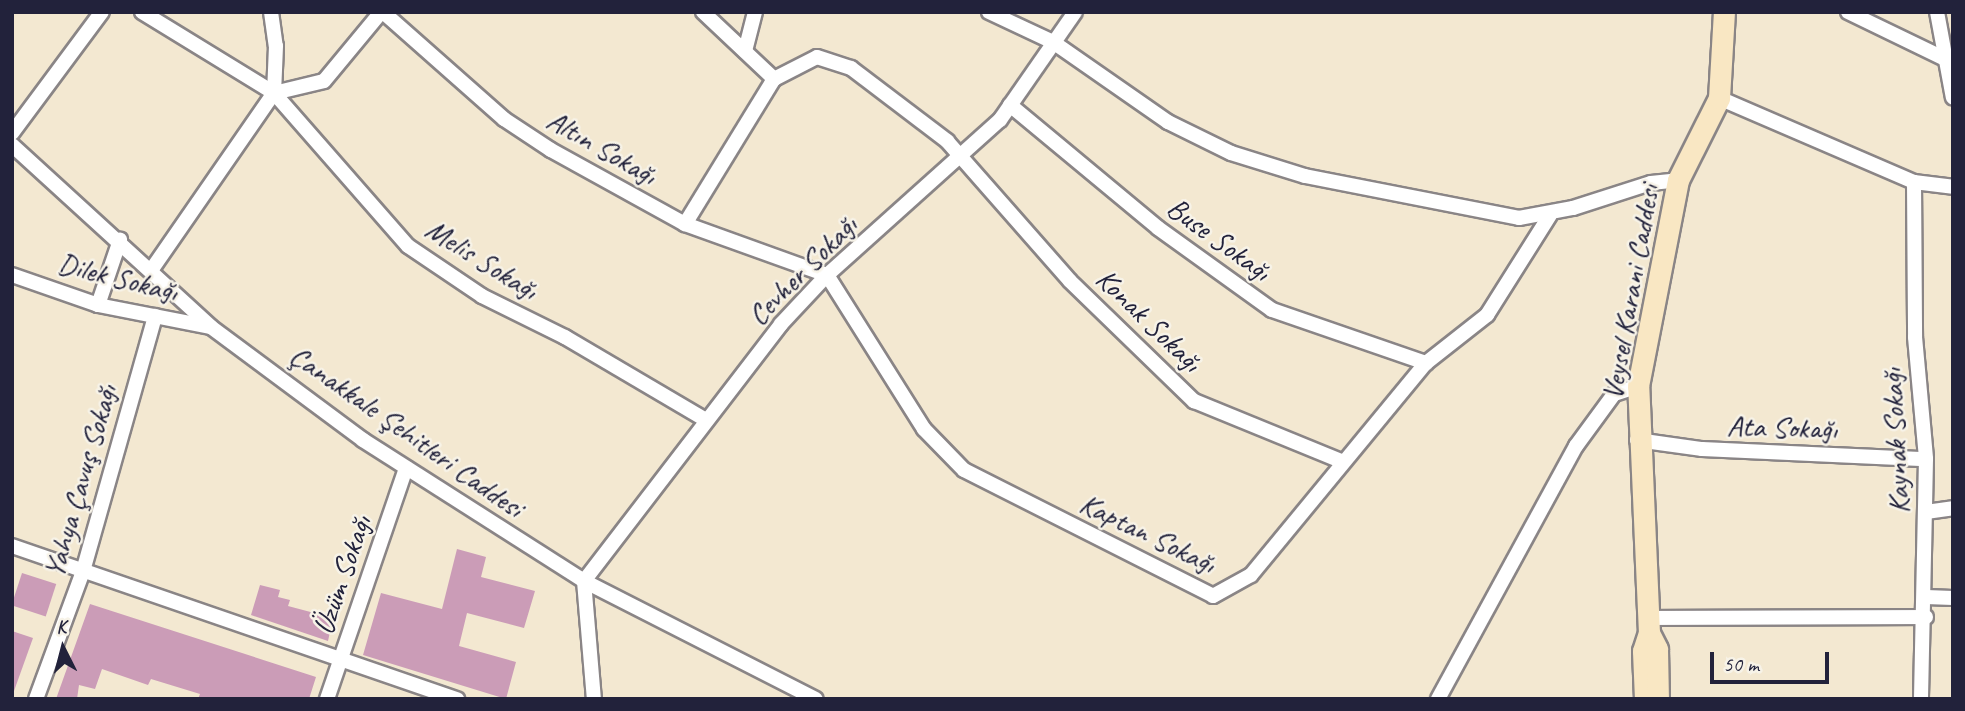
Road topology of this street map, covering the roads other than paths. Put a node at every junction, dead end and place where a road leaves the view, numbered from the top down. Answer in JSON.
{"nodes":[{"id":1,"x":102,"y":12,"type":"edge"},
{"id":2,"x":142,"y":12,"type":"edge"},
{"id":3,"x":271,"y":12,"type":"edge"},
{"id":4,"x":382,"y":12,"type":"edge"},
{"id":5,"x":702,"y":12,"type":"edge"},
{"id":6,"x":755,"y":12,"type":"edge"},
{"id":7,"x":989,"y":12,"type":"edge"},
{"id":8,"x":1075,"y":12,"type":"edge"},
{"id":9,"x":1724,"y":12,"type":"edge"},
{"id":10,"x":1849,"y":12,"type":"edge"},
{"id":11,"x":1937,"y":12,"type":"edge"},
{"id":12,"x":1053,"y":43,"type":"junction"},
{"id":13,"x":744,"y":51,"type":"junction"},
{"id":14,"x":1943,"y":58,"type":"junction"},
{"id":15,"x":774,"y":79,"type":"junction"},
{"id":16,"x":274,"y":93,"type":"junction"},
{"id":17,"x":1719,"y":98,"type":"junction"},
{"id":18,"x":1953,"y":98,"type":"edge"},
{"id":19,"x":1010,"y":105,"type":"junction"},
{"id":20,"x":12,"y":133,"type":"edge"},
{"id":21,"x":12,"y":145,"type":"edge"},
{"id":22,"x":961,"y":158,"type":"junction"},
{"id":23,"x":1678,"y":180,"type":"junction"},
{"id":24,"x":1914,"y":181,"type":"junction"},
{"id":25,"x":1953,"y":187,"type":"edge"},
{"id":26,"x":1549,"y":215,"type":"junction"},
{"id":27,"x":685,"y":224,"type":"junction"},
{"id":28,"x":120,"y":240,"type":"junction"},
{"id":29,"x":152,"y":269,"type":"junction"},
{"id":30,"x":12,"y":275,"type":"edge"},
{"id":31,"x":827,"y":275,"type":"junction"},
{"id":32,"x":98,"y":305,"type":"junction"},
{"id":33,"x":155,"y":316,"type":"junction"},
{"id":34,"x":211,"y":327,"type":"junction"},
{"id":35,"x":1426,"y":363,"type":"junction"},
{"id":36,"x":1637,"y":386,"type":"junction"},
{"id":37,"x":704,"y":419,"type":"junction"},
{"id":38,"x":1637,"y":440,"type":"junction"},
{"id":39,"x":1926,"y":459,"type":"junction"},
{"id":40,"x":1341,"y":460,"type":"junction"},
{"id":41,"x":406,"y":468,"type":"junction"},
{"id":42,"x":1953,"y":508,"type":"edge"},
{"id":43,"x":1926,"y":512,"type":"junction"},
{"id":44,"x":12,"y":546,"type":"edge"},
{"id":45,"x":83,"y":571,"type":"junction"},
{"id":46,"x":584,"y":581,"type":"junction"},
{"id":47,"x":1926,"y":597,"type":"junction"},
{"id":48,"x":1953,"y":598,"type":"edge"},
{"id":49,"x":1926,"y":617,"type":"junction"},
{"id":50,"x":1649,"y":625,"type":"junction"},
{"id":51,"x":342,"y":656,"type":"junction"},
{"id":52,"x":36,"y":699,"type":"edge"},
{"id":53,"x":327,"y":699,"type":"edge"},
{"id":54,"x":457,"y":699,"type":"edge"},
{"id":55,"x":594,"y":699,"type":"edge"},
{"id":56,"x":816,"y":699,"type":"edge"},
{"id":57,"x":1438,"y":699,"type":"edge"},
{"id":58,"x":1645,"y":699,"type":"edge"},
{"id":59,"x":1658,"y":699,"type":"edge"},
{"id":60,"x":1921,"y":699,"type":"edge"}],
"edges":[{"from":1,"to":20,"type":"street"},
{"from":2,"to":16,"type":"street","name":"Melis Sokağı"},
{"from":3,"to":16,"type":"street"},
{"from":4,"to":16,"type":"street"},
{"from":4,"to":27,"type":"street","name":"Altın Sokağı"},
{"from":5,"to":13,"type":"street"},
{"from":6,"to":13,"type":"street"},
{"from":7,"to":12,"type":"street"},
{"from":8,"to":12,"type":"street","name":"Cevher Sokağı"},
{"from":9,"to":17,"type":"street","name":"Veysel Karani Caddesi"},
{"from":10,"to":14,"type":"street"},
{"from":11,"to":14,"type":"street"},
{"from":12,"to":19,"type":"street","name":"Cevher Sokağı"},
{"from":12,"to":26,"type":"street"},
{"from":13,"to":15,"type":"street"},
{"from":14,"to":18,"type":"street"},
{"from":15,"to":22,"type":"street","name":"Konak Sokağı"},
{"from":15,"to":27,"type":"street"},
{"from":16,"to":29,"type":"street"},
{"from":16,"to":37,"type":"street","name":"Melis Sokağı"},
{"from":17,"to":23,"type":"street","name":"Veysel Karani Caddesi"},
{"from":17,"to":24,"type":"street"},
{"from":19,"to":22,"type":"street","name":"Cevher Sokağı"},
{"from":19,"to":35,"type":"street","name":"Buse Sokağı"},
{"from":21,"to":28,"type":"street","name":"Çanakkale Şehitleri Caddesi"},
{"from":22,"to":31,"type":"street","name":"Cevher Sokağı"},
{"from":22,"to":40,"type":"street","name":"Konak Sokağı"},
{"from":23,"to":26,"type":"street"},
{"from":23,"to":36,"type":"street","name":"Veysel Karani Caddesi"},
{"from":24,"to":25,"type":"street"},
{"from":24,"to":39,"type":"street","name":"Kaynak Sokağı"},
{"from":26,"to":35,"type":"street","name":"Kaptan Sokağı"},
{"from":27,"to":31,"type":"street","name":"Altın Sokağı"},
{"from":28,"to":29,"type":"street","name":"Çanakkale Şehitleri Caddesi"},
{"from":28,"to":32,"type":"street"},
{"from":29,"to":34,"type":"street","name":"Çanakkale Şehitleri Caddesi"},
{"from":30,"to":32,"type":"street","name":"Dilek Sokağı"},
{"from":31,"to":37,"type":"street","name":"Cevher Sokağı"},
{"from":31,"to":40,"type":"street","name":"Kaptan Sokağı"},
{"from":32,"to":33,"type":"street","name":"Dilek Sokağı"},
{"from":33,"to":34,"type":"street","name":"Dilek Sokağı"},
{"from":33,"to":45,"type":"street","name":"Yahya Çavuş Sokağı"},
{"from":34,"to":41,"type":"street","name":"Çanakkale Şehitleri Caddesi"},
{"from":35,"to":40,"type":"street","name":"Kaptan Sokağı"},
{"from":36,"to":38,"type":"street","name":"Veysel Karani Caddesi"},
{"from":36,"to":57,"type":"street"},
{"from":37,"to":46,"type":"street","name":"Cevher Sokağı"},
{"from":38,"to":39,"type":"street","name":"Ata Sokağı"},
{"from":38,"to":50,"type":"street","name":"Veysel Karani Caddesi"},
{"from":39,"to":43,"type":"street","name":"Kaynak Sokağı"},
{"from":41,"to":46,"type":"street","name":"Çanakkale Şehitleri Caddesi"},
{"from":41,"to":51,"type":"street","name":"Üzüm Sokağı"},
{"from":42,"to":43,"type":"street"},
{"from":43,"to":47,"type":"street","name":"Kaynak Sokağı"},
{"from":44,"to":45,"type":"street"},
{"from":45,"to":51,"type":"street"},
{"from":45,"to":52,"type":"street","name":"Yahya Çavuş Sokağı"},
{"from":46,"to":55,"type":"street"},
{"from":46,"to":56,"type":"street","name":"Çanakkale Şehitleri Caddesi"},
{"from":47,"to":48,"type":"street"},
{"from":47,"to":49,"type":"street","name":"Kaynak Sokağı"},
{"from":49,"to":50,"type":"street"},
{"from":49,"to":60,"type":"street","name":"Kaynak Sokağı"},
{"from":50,"to":58,"type":"street","name":"Veysel Karani Caddesi"},
{"from":50,"to":59,"type":"street","name":"Veysel Karani Caddesi"},
{"from":51,"to":53,"type":"street","name":"Üzüm Sokağı"},
{"from":51,"to":54,"type":"street"}]}
